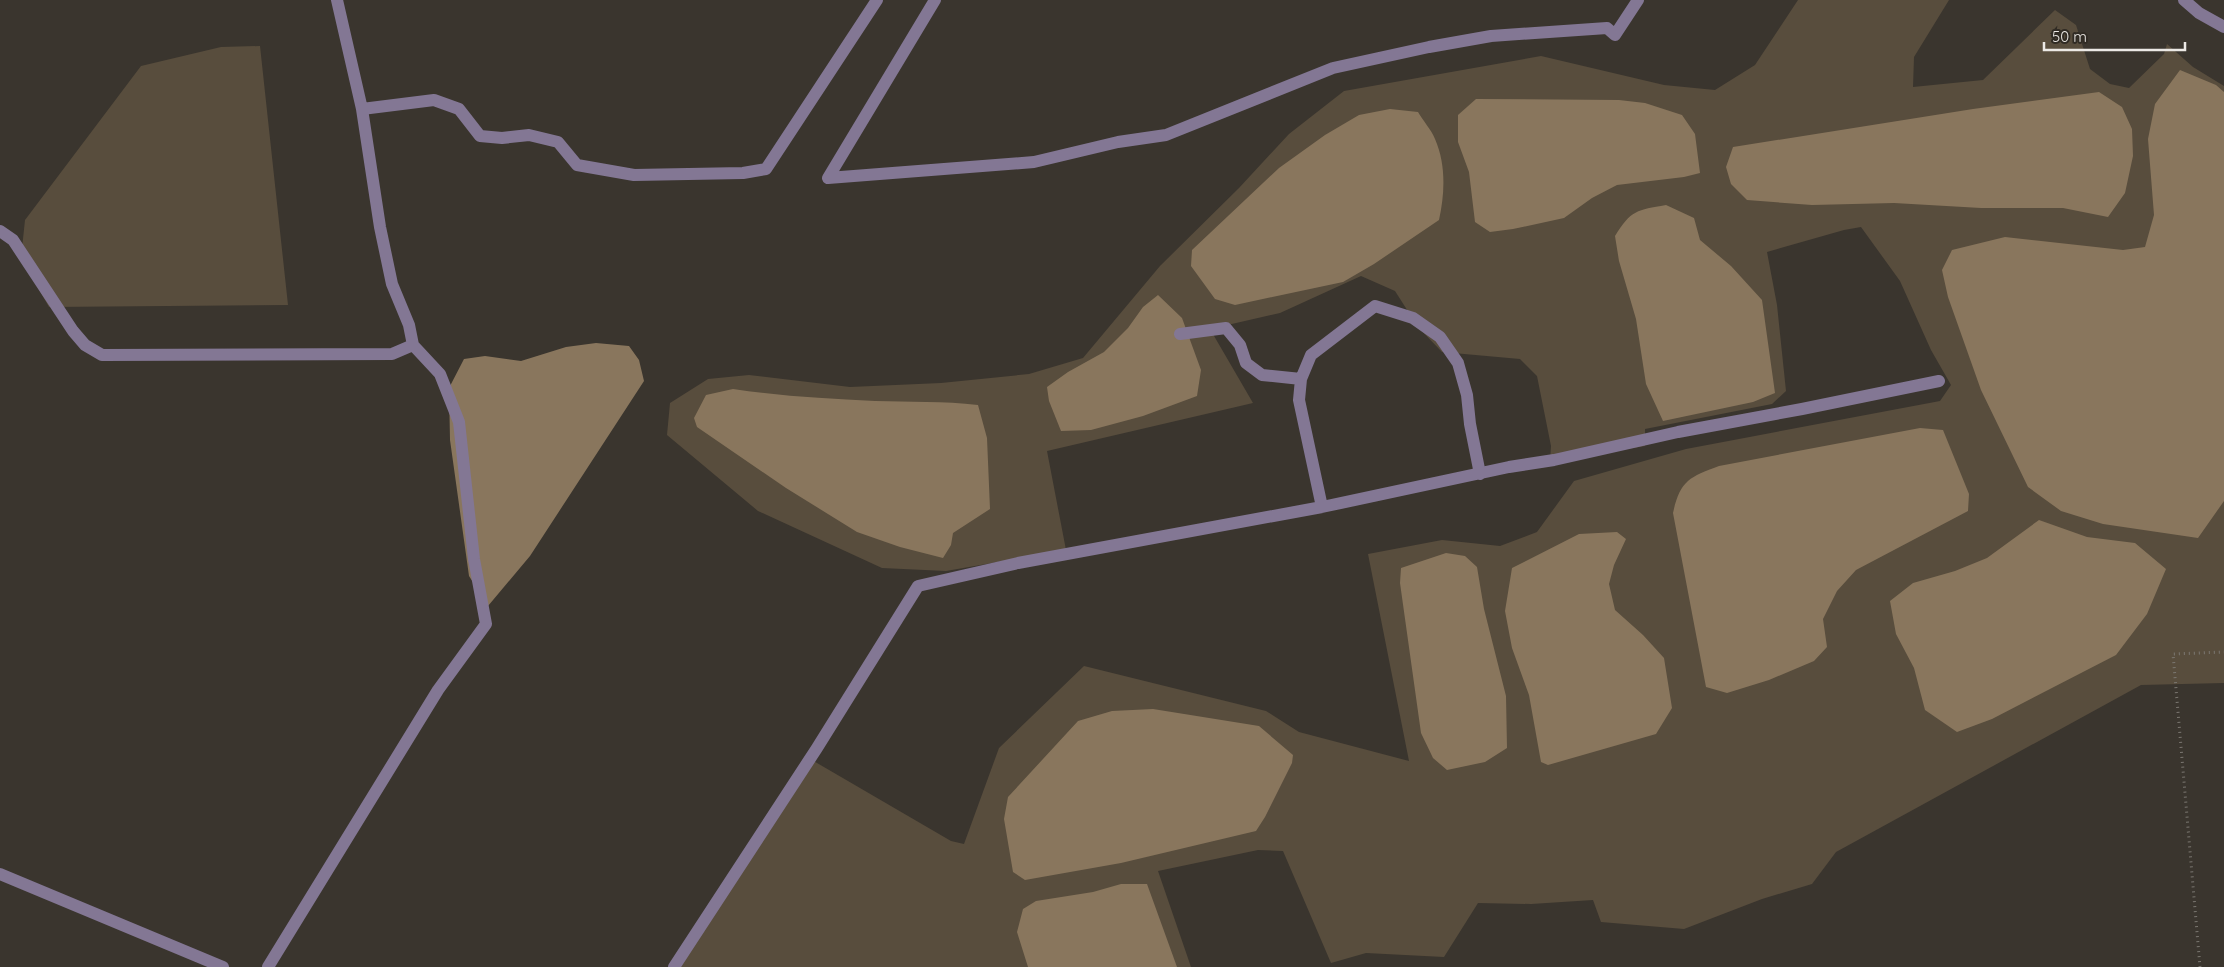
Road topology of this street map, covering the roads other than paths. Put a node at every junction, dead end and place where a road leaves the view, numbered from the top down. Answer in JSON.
{"nodes":[{"id":1,"x":337,"y":0,"type":"edge"},
{"id":2,"x":877,"y":0,"type":"edge"},
{"id":3,"x":935,"y":0,"type":"edge"},
{"id":4,"x":1638,"y":0,"type":"edge"},
{"id":5,"x":2184,"y":0,"type":"edge"},
{"id":6,"x":2224,"y":27,"type":"edge"},
{"id":7,"x":362,"y":109,"type":"junction"},
{"id":8,"x":0,"y":232,"type":"edge"},
{"id":9,"x":1180,"y":334,"type":"dead end"},
{"id":10,"x":413,"y":345,"type":"junction"},
{"id":11,"x":1301,"y":379,"type":"junction"},
{"id":12,"x":1938,"y":381,"type":"dead end"},
{"id":13,"x":1480,"y":474,"type":"junction"},
{"id":14,"x":1322,"y":507,"type":"junction"},
{"id":15,"x":0,"y":874,"type":"edge"},
{"id":16,"x":223,"y":967,"type":"edge"},
{"id":17,"x":268,"y":967,"type":"edge"},
{"id":18,"x":674,"y":967,"type":"edge"}],
"edges":[{"from":1,"to":7,"type":"lane"},
{"from":2,"to":7,"type":"lane"},
{"from":3,"to":4,"type":"lane"},
{"from":5,"to":6,"type":"lane"},
{"from":7,"to":10,"type":"lane"},
{"from":8,"to":10,"type":"lane"},
{"from":9,"to":11,"type":"lane"},
{"from":10,"to":17,"type":"lane"},
{"from":11,"to":13,"type":"lane"},
{"from":11,"to":14,"type":"lane"},
{"from":12,"to":13,"type":"lane"},
{"from":13,"to":14,"type":"lane"},
{"from":14,"to":18,"type":"lane"},
{"from":15,"to":16,"type":"lane"}]}
